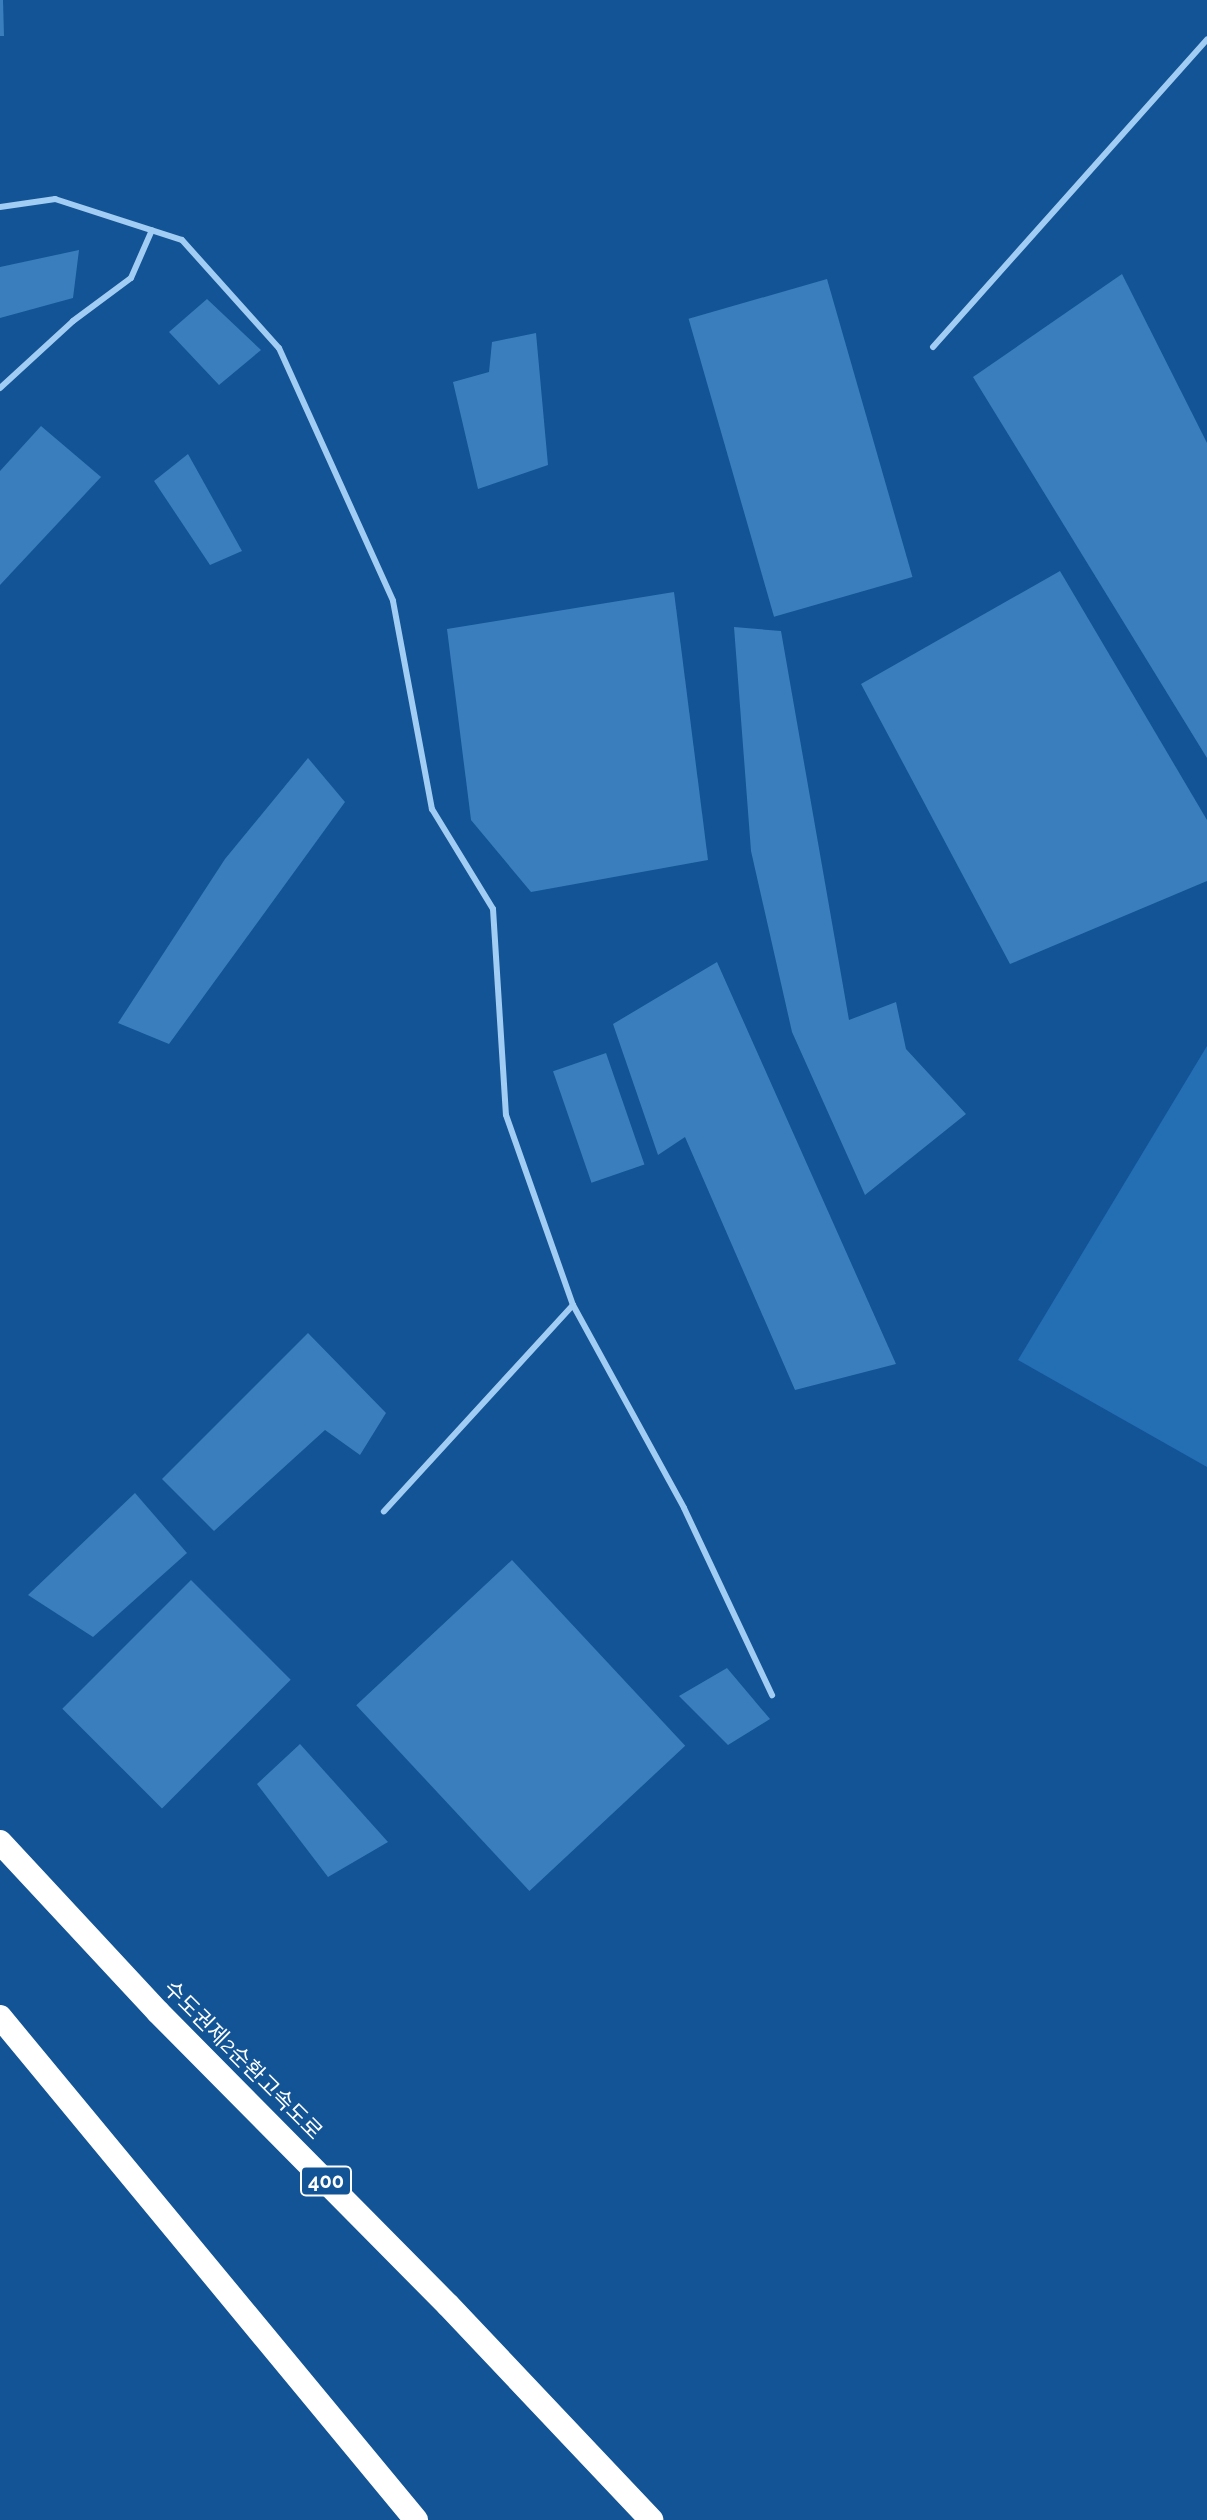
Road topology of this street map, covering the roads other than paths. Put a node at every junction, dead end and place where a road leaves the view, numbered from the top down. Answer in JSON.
{"nodes":[{"id":1,"x":1207,"y":39,"type":"edge"},
{"id":2,"x":0,"y":207,"type":"edge"},
{"id":3,"x":152,"y":230,"type":"junction"},
{"id":4,"x":933,"y":347,"type":"dead end"},
{"id":5,"x":0,"y":388,"type":"edge"},
{"id":6,"x":573,"y":1305,"type":"junction"},
{"id":7,"x":384,"y":1511,"type":"dead end"},
{"id":8,"x":772,"y":1695,"type":"dead end"},
{"id":9,"x":0,"y":1842,"type":"edge"},
{"id":10,"x":0,"y":2017,"type":"edge"},
{"id":11,"x":416,"y":2520,"type":"edge"},
{"id":12,"x":651,"y":2520,"type":"edge"}],
"edges":[{"from":1,"to":4,"type":"lane"},
{"from":2,"to":3,"type":"lane"},
{"from":3,"to":5,"type":"lane"},
{"from":3,"to":6,"type":"lane"},
{"from":6,"to":7,"type":"lane"},
{"from":6,"to":8,"type":"lane"},
{"from":9,"to":12,"type":"highway","name":"수도권제2순환고속도로","number":"400"},
{"from":10,"to":11,"type":"highway"}]}
